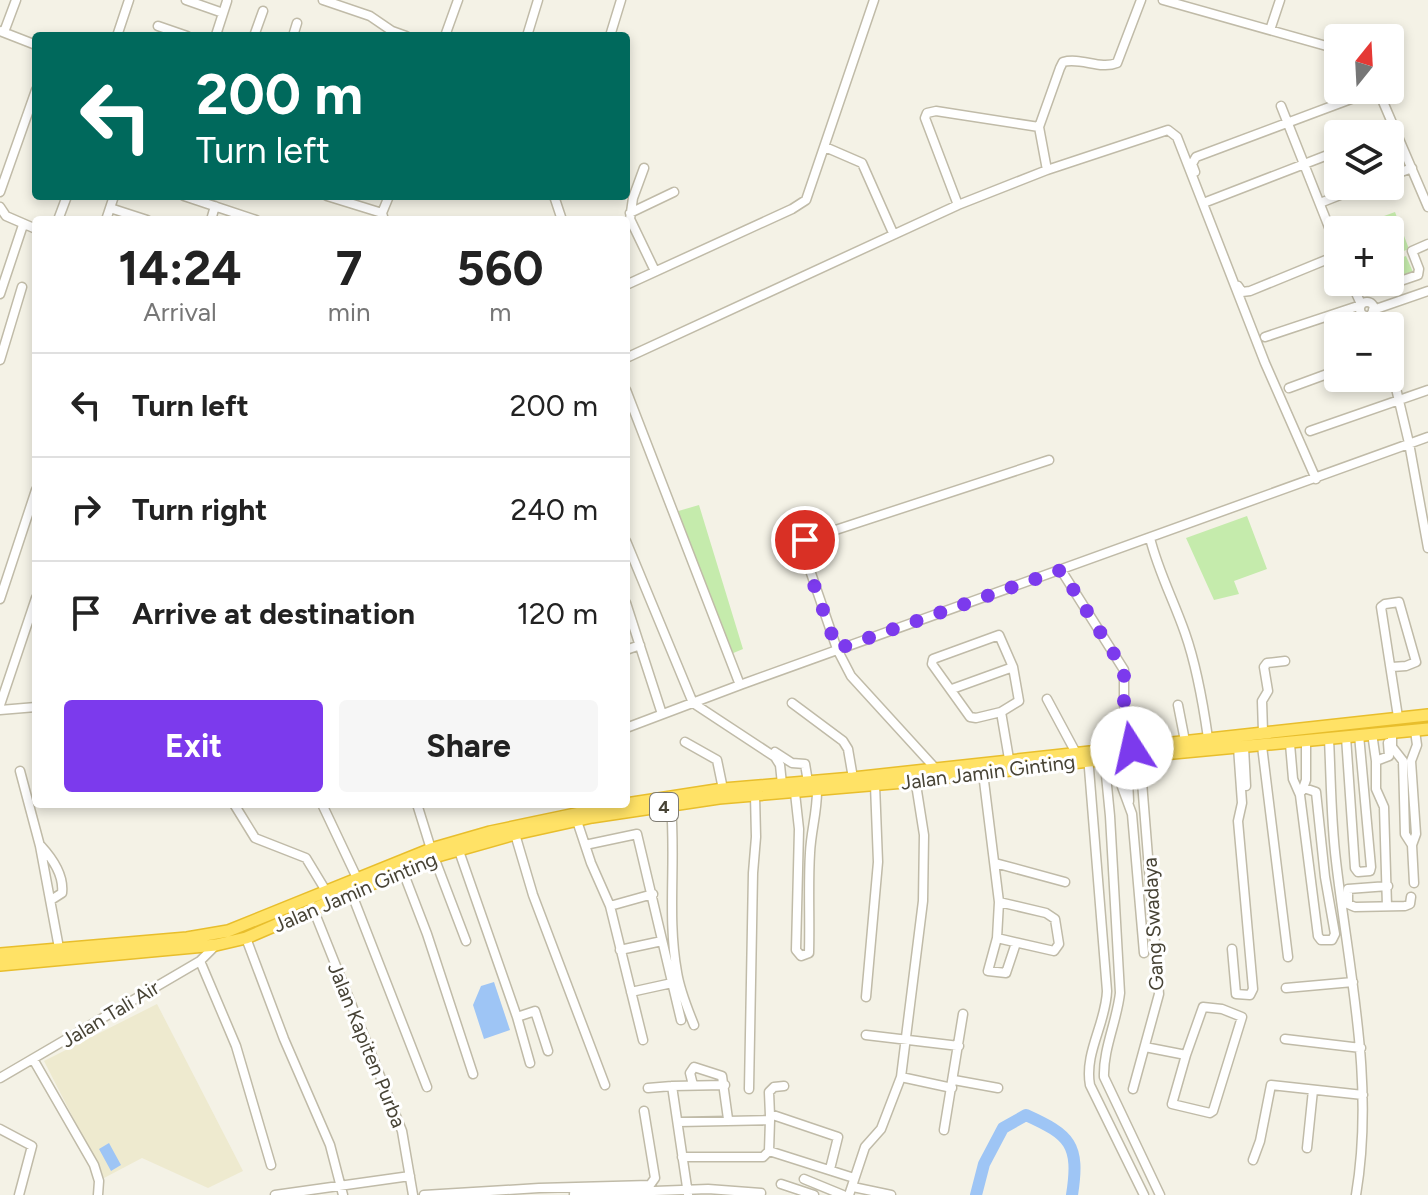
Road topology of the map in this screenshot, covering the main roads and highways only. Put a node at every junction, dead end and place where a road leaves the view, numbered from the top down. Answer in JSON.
{"nodes":[{"id":1,"x":1428,"y":715,"type":"edge"},
{"id":2,"x":1428,"y":729,"type":"edge"},
{"id":3,"x":1136,"y":754,"type":"junction"},
{"id":4,"x":1084,"y":755,"type":"junction"},
{"id":5,"x":1104,"y":755,"type":"junction"},
{"id":6,"x":915,"y":776,"type":"junction"},
{"id":7,"x":630,"y":803,"type":"edge"},
{"id":8,"x":630,"y":808,"type":"edge"},
{"id":9,"x":630,"y":808,"type":"edge"},
{"id":10,"x":588,"y":810,"type":"edge"},
{"id":11,"x":433,"y":853,"type":"junction"},
{"id":12,"x":310,"y":904,"type":"junction"},
{"id":13,"x":0,"y":954,"type":"edge"},
{"id":14,"x":0,"y":965,"type":"edge"}],
"edges":[{"from":1,"to":3,"type":"highway","name":"Jalan Jamin Ginting","number":"4"},
{"from":2,"to":3,"type":"highway","name":"Jalan Jamin Ginting","number":"4"},
{"from":3,"to":5,"type":"highway","name":"Jalan Jamin Ginting","number":"4"},
{"from":3,"to":5,"type":"highway","name":"Jalan Jamin Ginting","number":"4"},
{"from":4,"to":5,"type":"highway","name":"Jalan Jamin Ginting","number":"4"},
{"from":4,"to":6,"type":"highway","name":"Jalan Jamin Ginting","number":"4"},
{"from":4,"to":6,"type":"highway","name":"Jalan Jamin Ginting","number":"4"},
{"from":6,"to":7,"type":"highway","name":"Jalan Jamin Ginting","number":"4"},
{"from":6,"to":8,"type":"highway","name":"Jalan Jamin Ginting","number":"4"},
{"from":9,"to":10,"type":"highway","name":"Jalan Jamin Ginting","number":"4"},
{"from":10,"to":11,"type":"highway","name":"Jalan Jamin Ginting","number":"4"},
{"from":10,"to":11,"type":"highway","name":"Jalan Jamin Ginting","number":"4"},
{"from":11,"to":12,"type":"highway","name":"Jalan Jamin Ginting","number":"4"},
{"from":11,"to":12,"type":"highway","name":"Jalan Jamin Ginting","number":"4"},
{"from":12,"to":13,"type":"highway","name":"Jalan Jamin Ginting","number":"4"},
{"from":12,"to":14,"type":"highway","name":"Jalan Jamin Ginting","number":"4"}]}
